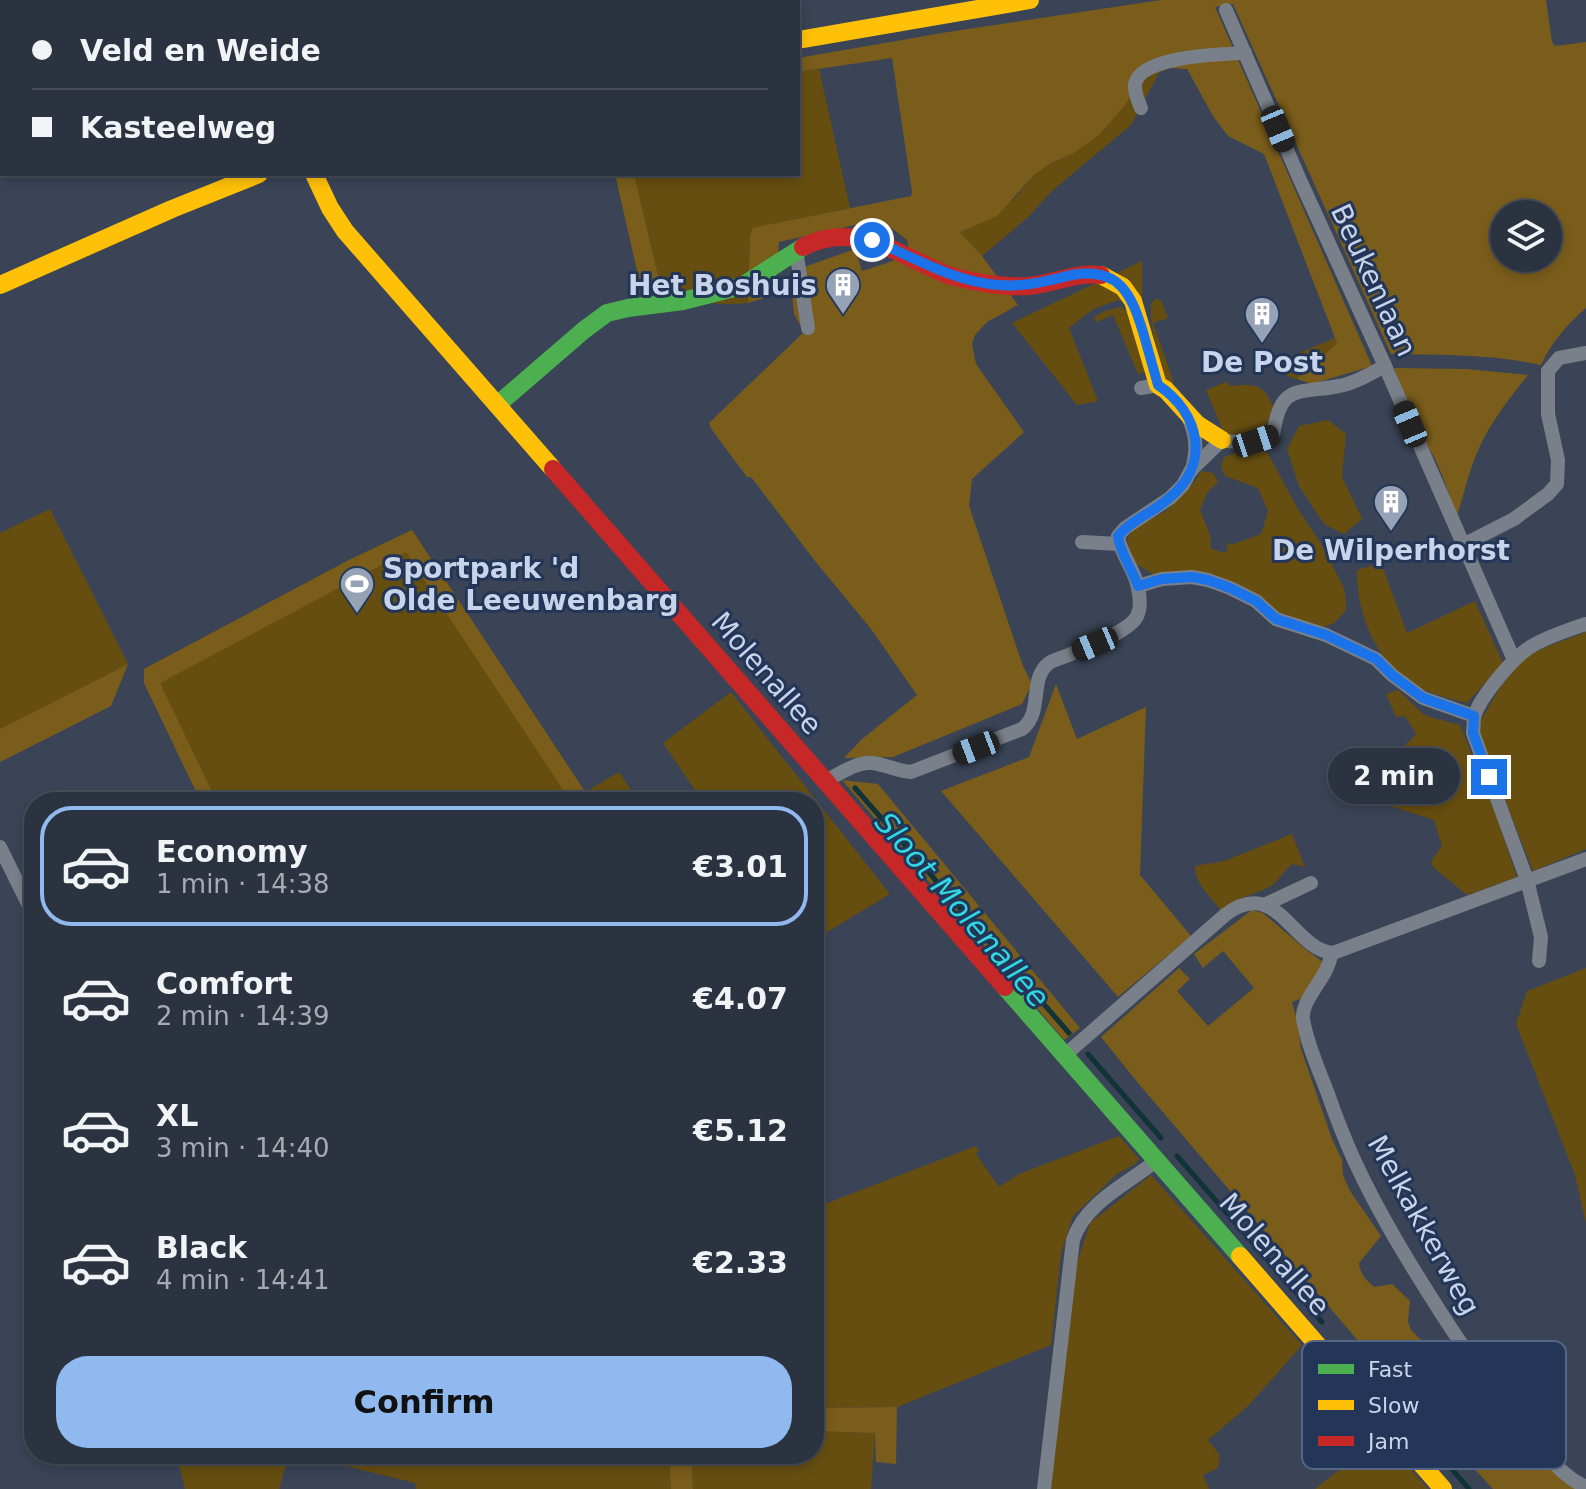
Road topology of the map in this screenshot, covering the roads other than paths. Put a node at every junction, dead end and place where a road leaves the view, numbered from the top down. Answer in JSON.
{"nodes":[{"id":1,"x":1030,"y":0,"type":"edge"},
{"id":2,"x":1226,"y":10,"type":"dead end"},
{"id":3,"x":800,"y":40,"type":"edge"},
{"id":4,"x":1245,"y":53,"type":"junction"},
{"id":5,"x":1141,"y":108,"type":"dead end"},
{"id":6,"x":254,"y":176,"type":"edge"},
{"id":7,"x":315,"y":176,"type":"edge"},
{"id":8,"x":796,"y":250,"type":"junction"},
{"id":9,"x":0,"y":285,"type":"edge"},
{"id":10,"x":808,"y":328,"type":"dead end"},
{"id":11,"x":1586,"y":353,"type":"edge"},
{"id":12,"x":1385,"y":366,"type":"junction"},
{"id":13,"x":497,"y":405,"type":"junction"},
{"id":14,"x":1186,"y":414,"type":"junction"},
{"id":15,"x":1222,"y":440,"type":"junction"},
{"id":16,"x":1191,"y":470,"type":"junction"},
{"id":17,"x":1082,"y":542,"type":"dead end"},
{"id":18,"x":1119,"y":544,"type":"junction"},
{"id":19,"x":1463,"y":545,"type":"junction"},
{"id":20,"x":1138,"y":586,"type":"junction"},
{"id":21,"x":1586,"y":624,"type":"edge"},
{"id":22,"x":1514,"y":660,"type":"junction"},
{"id":23,"x":1474,"y":716,"type":"junction"},
{"id":24,"x":825,"y":781,"type":"junction"},
{"id":25,"x":0,"y":847,"type":"edge"},
{"id":26,"x":1586,"y":859,"type":"edge"},
{"id":27,"x":1527,"y":880,"type":"junction"},
{"id":28,"x":1311,"y":883,"type":"dead end"},
{"id":29,"x":24,"y":896,"type":"edge"},
{"id":30,"x":1264,"y":905,"type":"junction"},
{"id":31,"x":1335,"y":952,"type":"junction"},
{"id":32,"x":1539,"y":961,"type":"dead end"},
{"id":33,"x":1064,"y":1056,"type":"junction"},
{"id":34,"x":1156,"y":1161,"type":"junction"},
{"id":35,"x":1314,"y":1341,"type":"edge"},
{"id":36,"x":1460,"y":1341,"type":"edge"},
{"id":37,"x":1426,"y":1469,"type":"edge"},
{"id":38,"x":1560,"y":1469,"type":"edge"},
{"id":39,"x":1586,"y":1487,"type":"edge"},
{"id":40,"x":1044,"y":1489,"type":"edge"},
{"id":41,"x":1443,"y":1489,"type":"edge"}],
"edges":[{"from":1,"to":3,"type":"main road"},
{"from":2,"to":4,"type":"street","name":"Beukenlaan"},
{"from":4,"to":5,"type":"street"},
{"from":4,"to":12,"type":"street","name":"Beukenlaan"},
{"from":6,"to":9,"type":"main road"},
{"from":7,"to":13,"type":"main road","name":"Molenallee"},
{"from":8,"to":10,"type":"street"},
{"from":8,"to":13,"type":"main road"},
{"from":8,"to":14,"type":"main road"},
{"from":11,"to":19,"type":"street"},
{"from":12,"to":15,"type":"street"},
{"from":12,"to":19,"type":"street","name":"Beukenlaan"},
{"from":13,"to":24,"type":"main road","name":"Molenallee"},
{"from":14,"to":15,"type":"main road"},
{"from":14,"to":16,"type":"street"},
{"from":15,"to":16,"type":"street"},
{"from":16,"to":18,"type":"street"},
{"from":17,"to":18,"type":"street"},
{"from":18,"to":20,"type":"street"},
{"from":19,"to":22,"type":"street","name":"Beukenlaan"},
{"from":20,"to":23,"type":"street"},
{"from":20,"to":24,"type":"street"},
{"from":21,"to":22,"type":"street"},
{"from":22,"to":23,"type":"street"},
{"from":23,"to":27,"type":"street"},
{"from":24,"to":33,"type":"main road","name":"Molenallee"},
{"from":25,"to":29,"type":"street"},
{"from":26,"to":27,"type":"street"},
{"from":27,"to":31,"type":"street"},
{"from":27,"to":32,"type":"street"},
{"from":28,"to":30,"type":"street"},
{"from":30,"to":31,"type":"street"},
{"from":30,"to":33,"type":"street"},
{"from":31,"to":36,"type":"street","name":"Melkakkerweg"},
{"from":33,"to":34,"type":"main road","name":"Molenallee"},
{"from":34,"to":35,"type":"main road","name":"Molenallee"},
{"from":34,"to":40,"type":"street"},
{"from":37,"to":41,"type":"main road","name":"Molenallee"},
{"from":38,"to":39,"type":"street","name":"Melkakkerweg"}]}
